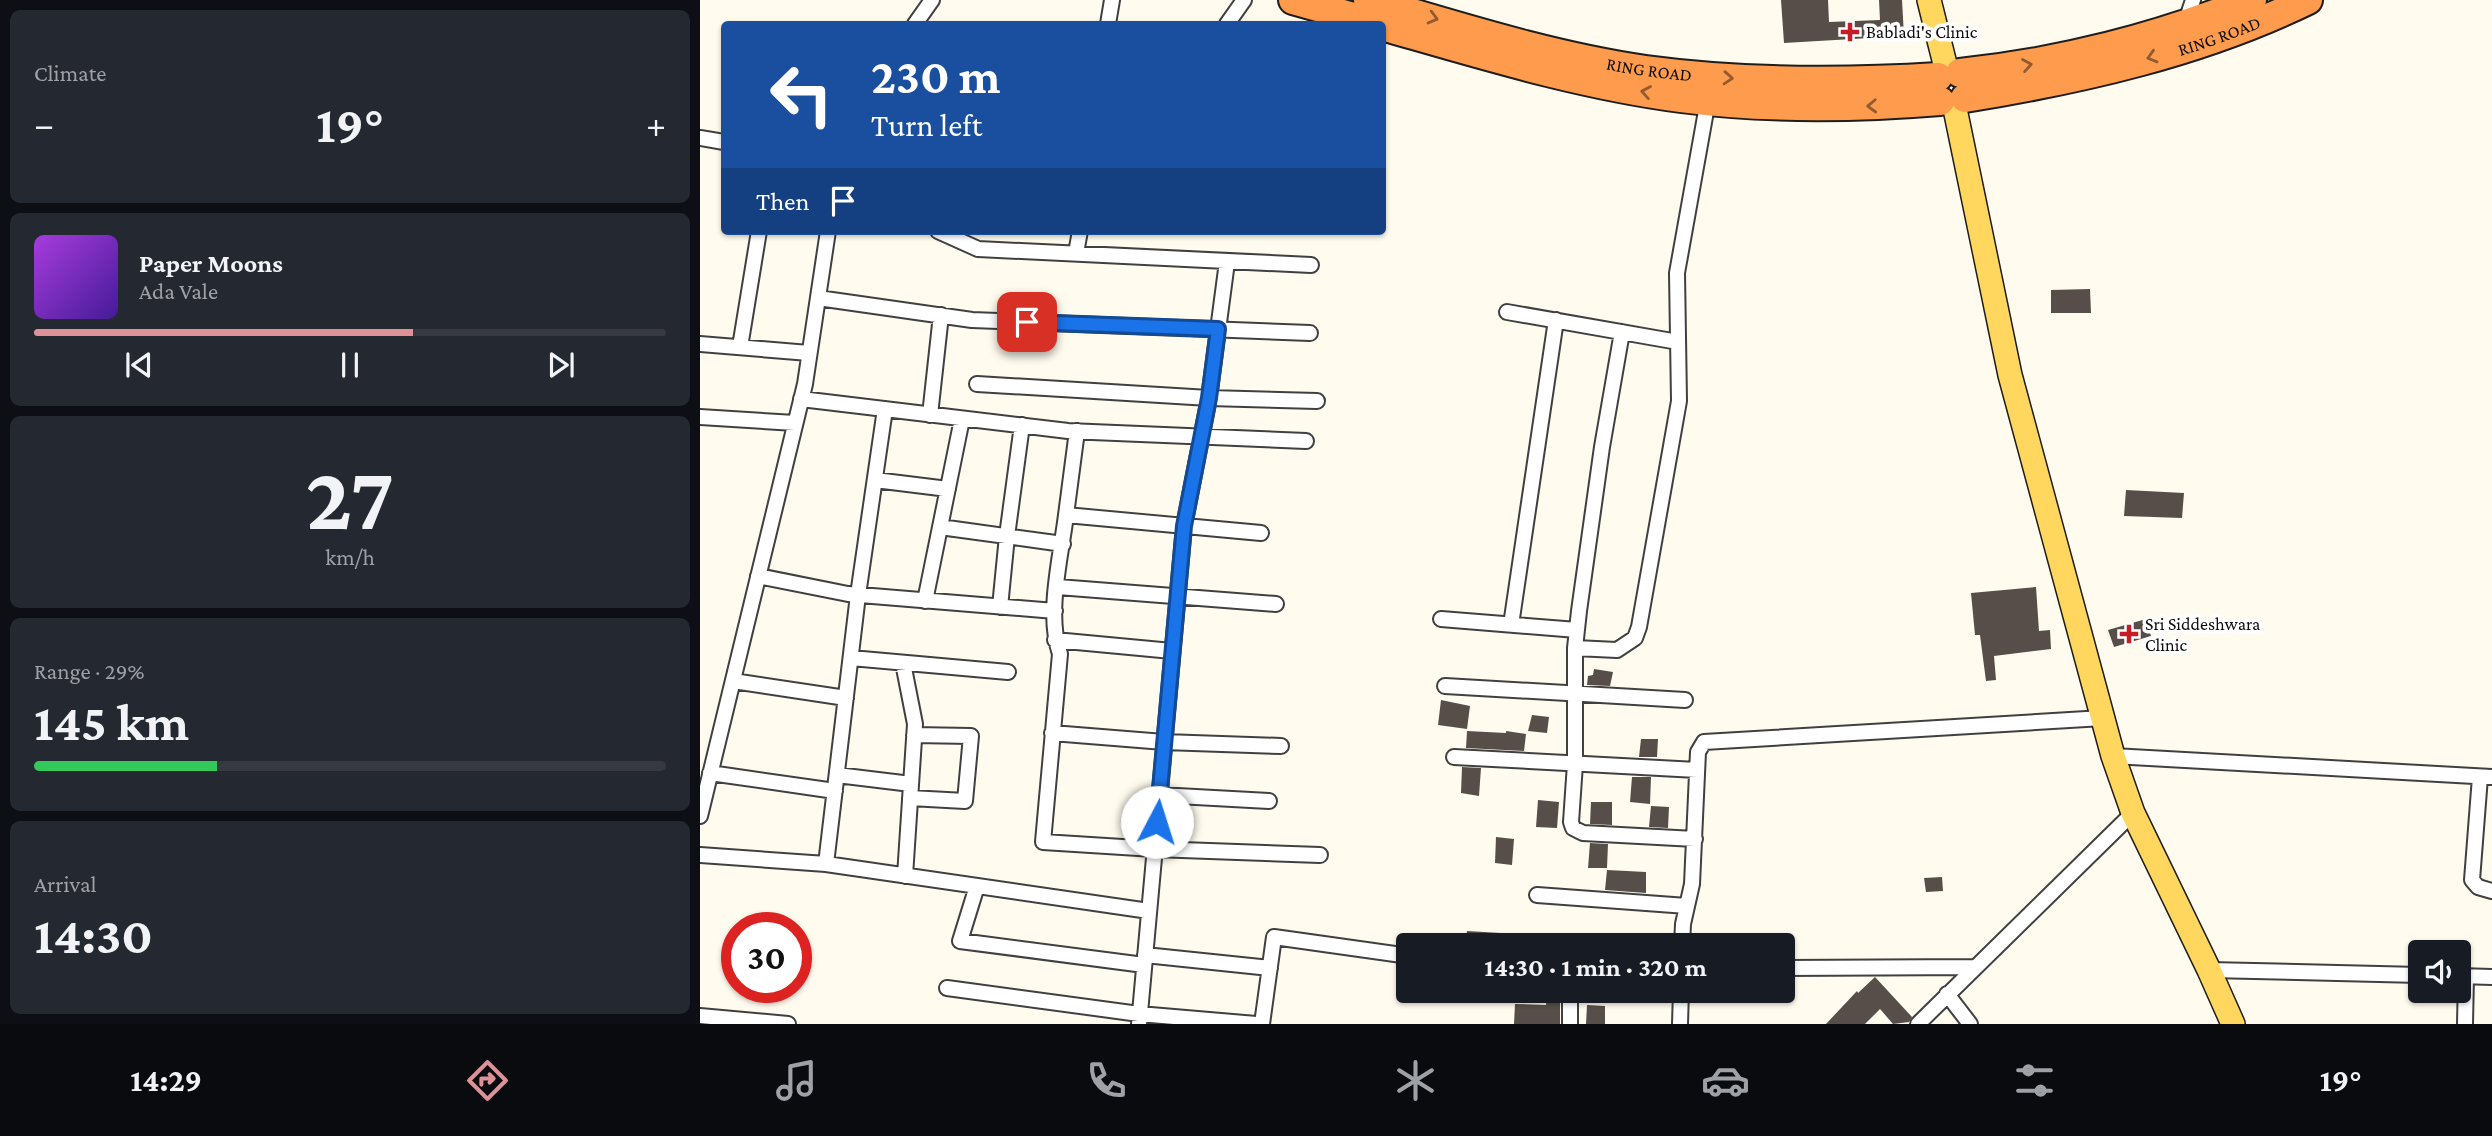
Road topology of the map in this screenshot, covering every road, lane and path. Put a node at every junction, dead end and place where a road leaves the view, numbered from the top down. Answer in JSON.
{"nodes":[{"id":1,"x":932,"y":0,"type":"edge"},
{"id":2,"x":1112,"y":0,"type":"edge"},
{"id":3,"x":1244,"y":0,"type":"edge"},
{"id":4,"x":1293,"y":0,"type":"edge"},
{"id":5,"x":1368,"y":0,"type":"edge"},
{"id":6,"x":1929,"y":0,"type":"edge"},
{"id":7,"x":2252,"y":0,"type":"edge"},
{"id":8,"x":2308,"y":0,"type":"edge"},
{"id":9,"x":2189,"y":12,"type":"edge"},
{"id":10,"x":917,"y":21,"type":"edge"},
{"id":11,"x":1108,"y":21,"type":"edge"},
{"id":12,"x":1229,"y":21,"type":"edge"},
{"id":13,"x":1366,"y":21,"type":"edge"},
{"id":14,"x":1386,"y":27,"type":"edge"},
{"id":15,"x":1951,"y":87,"type":"junction"},
{"id":16,"x":1707,"y":100,"type":"junction"},
{"id":17,"x":700,"y":138,"type":"edge"},
{"id":18,"x":721,"y":142,"type":"edge"},
{"id":19,"x":758,"y":235,"type":"edge"},
{"id":20,"x":827,"y":235,"type":"edge"},
{"id":21,"x":947,"y":235,"type":"edge"},
{"id":22,"x":1079,"y":235,"type":"edge"},
{"id":23,"x":1076,"y":253,"type":"junction"},
{"id":24,"x":1227,"y":262,"type":"junction"},
{"id":25,"x":1311,"y":265,"type":"dead end"},
{"id":26,"x":818,"y":298,"type":"junction"},
{"id":27,"x":1507,"y":312,"type":"dead end"},
{"id":28,"x":941,"y":316,"type":"junction"},
{"id":29,"x":1556,"y":320,"type":"junction"},
{"id":30,"x":1218,"y":329,"type":"junction"},
{"id":31,"x":1622,"y":332,"type":"junction"},
{"id":32,"x":1310,"y":333,"type":"dead end"},
{"id":33,"x":1678,"y":342,"type":"junction"},
{"id":34,"x":700,"y":344,"type":"edge"},
{"id":35,"x":740,"y":347,"type":"junction"},
{"id":36,"x":809,"y":353,"type":"junction"},
{"id":37,"x":977,"y":384,"type":"dead end"},
{"id":38,"x":1209,"y":398,"type":"junction"},
{"id":39,"x":801,"y":399,"type":"junction"},
{"id":40,"x":1317,"y":401,"type":"dead end"},
{"id":41,"x":885,"y":409,"type":"junction"},
{"id":42,"x":930,"y":415,"type":"junction"},
{"id":43,"x":700,"y":418,"type":"edge"},
{"id":44,"x":962,"y":419,"type":"junction"},
{"id":45,"x":795,"y":423,"type":"junction"},
{"id":46,"x":1022,"y":425,"type":"junction"},
{"id":47,"x":1077,"y":432,"type":"junction"},
{"id":48,"x":1201,"y":436,"type":"junction"},
{"id":49,"x":1307,"y":441,"type":"dead end"},
{"id":50,"x":875,"y":480,"type":"junction"},
{"id":51,"x":948,"y":489,"type":"junction"},
{"id":52,"x":1066,"y":515,"type":"junction"},
{"id":53,"x":1184,"y":526,"type":"junction"},
{"id":54,"x":940,"y":527,"type":"junction"},
{"id":55,"x":1261,"y":533,"type":"dead end"},
{"id":56,"x":1007,"y":536,"type":"junction"},
{"id":57,"x":1063,"y":544,"type":"junction"},
{"id":58,"x":758,"y":576,"type":"junction"},
{"id":59,"x":1058,"y":587,"type":"junction"},
{"id":60,"x":859,"y":595,"type":"junction"},
{"id":61,"x":1177,"y":597,"type":"junction"},
{"id":62,"x":925,"y":601,"type":"junction"},
{"id":63,"x":1276,"y":604,"type":"dead end"},
{"id":64,"x":1000,"y":607,"type":"junction"},
{"id":65,"x":1055,"y":611,"type":"junction"},
{"id":66,"x":1441,"y":619,"type":"dead end"},
{"id":67,"x":1511,"y":625,"type":"junction"},
{"id":68,"x":1577,"y":630,"type":"junction"},
{"id":69,"x":1055,"y":640,"type":"junction"},
{"id":70,"x":1575,"y":648,"type":"junction"},
{"id":71,"x":1172,"y":651,"type":"junction"},
{"id":72,"x":851,"y":659,"type":"junction"},
{"id":73,"x":903,"y":663,"type":"junction"},
{"id":74,"x":1008,"y":673,"type":"dead end"},
{"id":75,"x":733,"y":681,"type":"junction"},
{"id":76,"x":1445,"y":686,"type":"dead end"},
{"id":77,"x":1575,"y":695,"type":"junction"},
{"id":78,"x":846,"y":698,"type":"junction"},
{"id":79,"x":1685,"y":700,"type":"dead end"},
{"id":80,"x":2103,"y":718,"type":"junction"},
{"id":81,"x":1052,"y":733,"type":"junction"},
{"id":82,"x":914,"y":734,"type":"junction"},
{"id":83,"x":1164,"y":742,"type":"junction"},
{"id":84,"x":1281,"y":746,"type":"dead end"},
{"id":85,"x":2113,"y":756,"type":"junction"},
{"id":86,"x":1454,"y":757,"type":"dead end"},
{"id":87,"x":1575,"y":764,"type":"junction"},
{"id":88,"x":1697,"y":770,"type":"junction"},
{"id":89,"x":710,"y":773,"type":"junction"},
{"id":90,"x":837,"y":775,"type":"junction"},
{"id":91,"x":2486,"y":777,"type":"edge"},
{"id":92,"x":835,"y":791,"type":"junction"},
{"id":93,"x":910,"y":791,"type":"junction"},
{"id":94,"x":1159,"y":794,"type":"junction"},
{"id":95,"x":1269,"y":802,"type":"dead end"},
{"id":96,"x":2133,"y":813,"type":"junction"},
{"id":97,"x":700,"y":816,"type":"edge"},
{"id":98,"x":1695,"y":839,"type":"junction"},
{"id":99,"x":1154,"y":849,"type":"junction"},
{"id":100,"x":700,"y":855,"type":"edge"},
{"id":101,"x":1320,"y":855,"type":"dead end"},
{"id":102,"x":827,"y":864,"type":"junction"},
{"id":103,"x":905,"y":876,"type":"junction"},
{"id":104,"x":977,"y":886,"type":"junction"},
{"id":105,"x":2492,"y":891,"type":"edge"},
{"id":106,"x":1537,"y":895,"type":"dead end"},
{"id":107,"x":1687,"y":906,"type":"junction"},
{"id":108,"x":1149,"y":911,"type":"junction"},
{"id":109,"x":1684,"y":933,"type":"edge"},
{"id":110,"x":1396,"y":954,"type":"edge"},
{"id":111,"x":1144,"y":960,"type":"junction"},
{"id":112,"x":1975,"y":967,"type":"junction"},
{"id":113,"x":1269,"y":968,"type":"junction"},
{"id":114,"x":1795,"y":968,"type":"edge"},
{"id":115,"x":2209,"y":970,"type":"junction"},
{"id":116,"x":2408,"y":975,"type":"edge"},
{"id":117,"x":2471,"y":976,"type":"edge"},
{"id":118,"x":2492,"y":977,"type":"edge"},
{"id":119,"x":947,"y":988,"type":"dead end"},
{"id":120,"x":1947,"y":994,"type":"junction"},
{"id":121,"x":1570,"y":1003,"type":"edge"},
{"id":122,"x":1681,"y":1003,"type":"edge"},
{"id":123,"x":2464,"y":1003,"type":"edge"},
{"id":124,"x":700,"y":1016,"type":"edge"},
{"id":125,"x":1139,"y":1019,"type":"edge"},
{"id":126,"x":788,"y":1024,"type":"edge"},
{"id":127,"x":1256,"y":1024,"type":"edge"},
{"id":128,"x":1262,"y":1024,"type":"edge"},
{"id":129,"x":1570,"y":1024,"type":"edge"},
{"id":130,"x":1680,"y":1024,"type":"edge"},
{"id":131,"x":1918,"y":1024,"type":"edge"},
{"id":132,"x":1970,"y":1024,"type":"edge"},
{"id":133,"x":2232,"y":1024,"type":"edge"},
{"id":134,"x":2465,"y":1024,"type":"edge"}],
"edges":[{"from":1,"to":10,"type":"street"},
{"from":2,"to":11,"type":"street"},
{"from":3,"to":12,"type":"street"},
{"from":4,"to":13,"type":"highway","name":"RING ROAD"},
{"from":5,"to":15,"type":"highway","name":"RING ROAD","one_way":true},
{"from":6,"to":15,"type":"main road"},
{"from":7,"to":9,"type":"highway","name":"RING ROAD"},
{"from":8,"to":15,"type":"highway","name":"RING ROAD","one_way":true},
{"from":15,"to":9,"type":"highway","name":"RING ROAD","one_way":true},
{"from":16,"to":14,"type":"highway","name":"RING ROAD","one_way":true},
{"from":15,"to":16,"type":"highway","name":"RING ROAD","one_way":true},
{"from":15,"to":80,"type":"main road"},
{"from":16,"to":33,"type":"street"},
{"from":17,"to":18,"type":"street"},
{"from":19,"to":35,"type":"street"},
{"from":20,"to":26,"type":"street"},
{"from":21,"to":23,"type":"street"},
{"from":22,"to":23,"type":"street"},
{"from":23,"to":24,"type":"street"},
{"from":24,"to":25,"type":"street"},
{"from":24,"to":30,"type":"street"},
{"from":26,"to":28,"type":"street"},
{"from":26,"to":36,"type":"street"},
{"from":27,"to":29,"type":"street"},
{"from":28,"to":30,"type":"street"},
{"from":28,"to":42,"type":"street"},
{"from":29,"to":31,"type":"street"},
{"from":29,"to":67,"type":"street"},
{"from":30,"to":32,"type":"street"},
{"from":30,"to":38,"type":"street"},
{"from":31,"to":33,"type":"street"},
{"from":31,"to":68,"type":"street"},
{"from":33,"to":70,"type":"street"},
{"from":34,"to":35,"type":"street"},
{"from":35,"to":36,"type":"street"},
{"from":36,"to":39,"type":"street"},
{"from":37,"to":38,"type":"street"},
{"from":38,"to":40,"type":"street"},
{"from":38,"to":48,"type":"street"},
{"from":39,"to":41,"type":"street"},
{"from":39,"to":45,"type":"street"},
{"from":41,"to":42,"type":"street"},
{"from":41,"to":50,"type":"street"},
{"from":42,"to":44,"type":"street"},
{"from":43,"to":45,"type":"street"},
{"from":44,"to":46,"type":"street"},
{"from":44,"to":51,"type":"street"},
{"from":45,"to":58,"type":"street"},
{"from":46,"to":47,"type":"street"},
{"from":46,"to":56,"type":"street"},
{"from":47,"to":48,"type":"street"},
{"from":47,"to":52,"type":"street"},
{"from":48,"to":49,"type":"street"},
{"from":48,"to":53,"type":"street"},
{"from":50,"to":51,"type":"street"},
{"from":50,"to":60,"type":"street"},
{"from":51,"to":54,"type":"street"},
{"from":52,"to":53,"type":"street"},
{"from":52,"to":57,"type":"street"},
{"from":53,"to":55,"type":"street"},
{"from":53,"to":61,"type":"street"},
{"from":54,"to":56,"type":"street"},
{"from":54,"to":62,"type":"street"},
{"from":56,"to":57,"type":"street"},
{"from":56,"to":64,"type":"street"},
{"from":57,"to":59,"type":"street"},
{"from":58,"to":60,"type":"street"},
{"from":58,"to":75,"type":"street"},
{"from":59,"to":61,"type":"street"},
{"from":59,"to":65,"type":"street"},
{"from":60,"to":62,"type":"street"},
{"from":60,"to":72,"type":"street"},
{"from":61,"to":63,"type":"street"},
{"from":61,"to":71,"type":"street"},
{"from":62,"to":64,"type":"street"},
{"from":64,"to":65,"type":"street"},
{"from":65,"to":69,"type":"street"},
{"from":66,"to":67,"type":"street"},
{"from":67,"to":68,"type":"street"},
{"from":68,"to":70,"type":"street"},
{"from":69,"to":71,"type":"street"},
{"from":69,"to":81,"type":"street"},
{"from":70,"to":77,"type":"street"},
{"from":71,"to":83,"type":"street"},
{"from":72,"to":73,"type":"street"},
{"from":72,"to":78,"type":"street"},
{"from":73,"to":74,"type":"street"},
{"from":73,"to":82,"type":"street"},
{"from":75,"to":78,"type":"street"},
{"from":75,"to":89,"type":"street"},
{"from":76,"to":77,"type":"street"},
{"from":77,"to":79,"type":"street"},
{"from":77,"to":87,"type":"street"},
{"from":78,"to":90,"type":"street"},
{"from":80,"to":85,"type":"main road"},
{"from":80,"to":88,"type":"street"},
{"from":81,"to":83,"type":"street"},
{"from":81,"to":99,"type":"street"},
{"from":82,"to":93,"type":"street"},
{"from":82,"to":93,"type":"street"},
{"from":83,"to":84,"type":"street"},
{"from":83,"to":94,"type":"street"},
{"from":85,"to":91,"type":"street"},
{"from":85,"to":96,"type":"main road"},
{"from":86,"to":87,"type":"street"},
{"from":87,"to":88,"type":"street"},
{"from":87,"to":98,"type":"street"},
{"from":88,"to":98,"type":"street"},
{"from":89,"to":92,"type":"street"},
{"from":89,"to":97,"type":"street"},
{"from":90,"to":92,"type":"street"},
{"from":90,"to":93,"type":"street"},
{"from":91,"to":105,"type":"street"},
{"from":92,"to":102,"type":"street"},
{"from":93,"to":103,"type":"street"},
{"from":94,"to":95,"type":"street"},
{"from":94,"to":99,"type":"street"},
{"from":96,"to":112,"type":"street"},
{"from":96,"to":115,"type":"main road"},
{"from":98,"to":107,"type":"street"},
{"from":99,"to":101,"type":"street"},
{"from":99,"to":108,"type":"street"},
{"from":100,"to":102,"type":"street"},
{"from":102,"to":103,"type":"street"},
{"from":103,"to":104,"type":"street"},
{"from":104,"to":108,"type":"street"},
{"from":104,"to":111,"type":"street"},
{"from":106,"to":107,"type":"street"},
{"from":107,"to":109,"type":"street"},
{"from":108,"to":111,"type":"street"},
{"from":110,"to":113,"type":"street"},
{"from":111,"to":113,"type":"street"},
{"from":111,"to":125,"type":"street"},
{"from":112,"to":114,"type":"street"},
{"from":112,"to":120,"type":"street"},
{"from":113,"to":128,"type":"street"},
{"from":115,"to":116,"type":"street"},
{"from":115,"to":133,"type":"main road"},
{"from":117,"to":118,"type":"street"},
{"from":119,"to":125,"type":"street"},
{"from":120,"to":131,"type":"street"},
{"from":120,"to":132,"type":"street"},
{"from":121,"to":129,"type":"street"},
{"from":122,"to":130,"type":"street"},
{"from":123,"to":134,"type":"street"},
{"from":124,"to":126,"type":"street"},
{"from":125,"to":127,"type":"street"}]}
